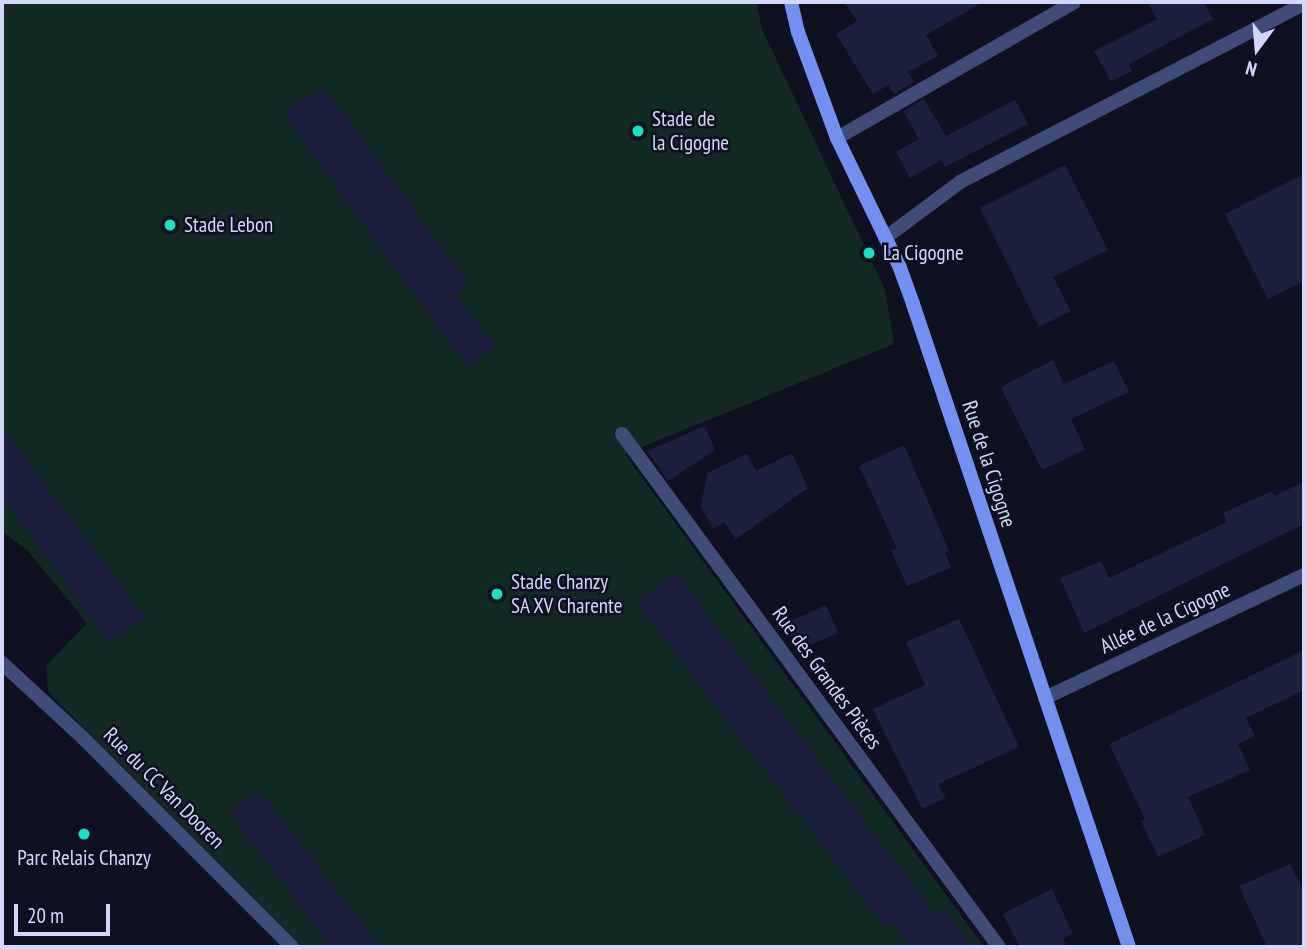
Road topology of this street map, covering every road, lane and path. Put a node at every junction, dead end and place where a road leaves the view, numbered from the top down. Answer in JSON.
{"nodes":[{"id":1,"x":791,"y":2,"type":"edge"},
{"id":2,"x":1074,"y":2,"type":"edge"},
{"id":3,"x":1304,"y":4,"type":"edge"},
{"id":4,"x":837,"y":138,"type":"junction"},
{"id":5,"x":885,"y":238,"type":"junction"},
{"id":6,"x":622,"y":434,"type":"dead end"},
{"id":7,"x":1304,"y":575,"type":"edge"},
{"id":8,"x":2,"y":663,"type":"edge"},
{"id":9,"x":1045,"y":698,"type":"junction"},
{"id":10,"x":292,"y":947,"type":"edge"},
{"id":11,"x":999,"y":947,"type":"edge"},
{"id":12,"x":1129,"y":947,"type":"edge"}],
"edges":[{"from":1,"to":4,"type":"street","name":"Rue de la Cigogne"},
{"from":2,"to":4,"type":"street"},
{"from":3,"to":5,"type":"street"},
{"from":4,"to":5,"type":"street","name":"Rue de la Cigogne"},
{"from":5,"to":9,"type":"street","name":"Rue de la Cigogne"},
{"from":6,"to":11,"type":"street","name":"Rue des Grandes Pièces"},
{"from":7,"to":9,"type":"street","name":"Allée de la Cigogne"},
{"from":8,"to":10,"type":"street","name":"Rue du CC Van Dooren"},
{"from":9,"to":12,"type":"street","name":"Rue de la Cigogne"}]}
